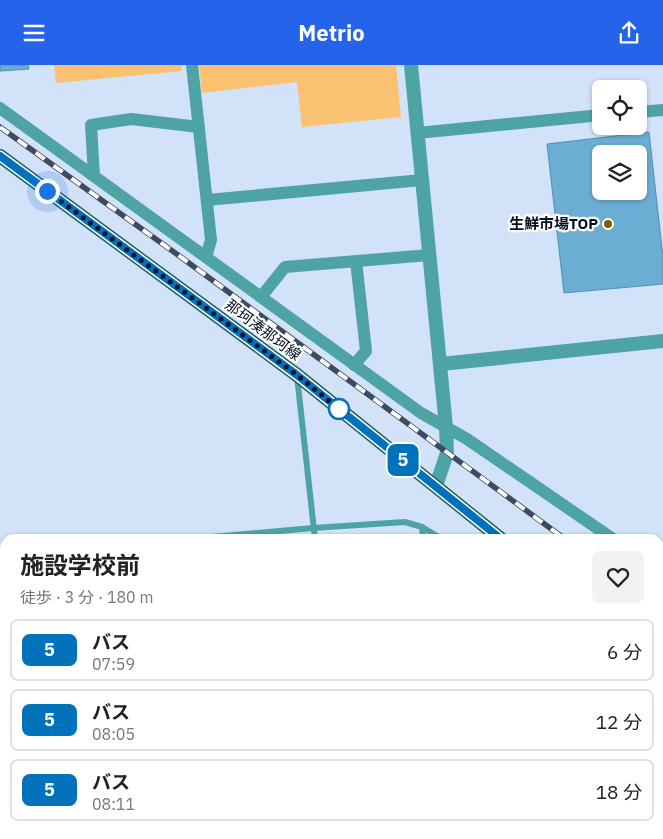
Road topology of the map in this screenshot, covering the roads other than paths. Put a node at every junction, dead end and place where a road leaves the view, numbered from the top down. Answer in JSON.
{"nodes":[{"id":1,"x":192,"y":65,"type":"edge"},
{"id":2,"x":411,"y":65,"type":"edge"},
{"id":3,"x":0,"y":108,"type":"edge"},
{"id":4,"x":663,"y":109,"type":"edge"},
{"id":5,"x":647,"y":111,"type":"edge"},
{"id":6,"x":592,"y":116,"type":"edge"},
{"id":7,"x":199,"y":127,"type":"junction"},
{"id":8,"x":417,"y":133,"type":"junction"},
{"id":9,"x":0,"y":156,"type":"edge"},
{"id":10,"x":94,"y":176,"type":"junction"},
{"id":11,"x":422,"y":180,"type":"junction"},
{"id":12,"x":207,"y":200,"type":"junction"},
{"id":13,"x":430,"y":255,"type":"junction"},
{"id":14,"x":206,"y":257,"type":"junction"},
{"id":15,"x":356,"y":261,"type":"junction"},
{"id":16,"x":261,"y":297,"type":"junction"},
{"id":17,"x":663,"y":341,"type":"edge"},
{"id":18,"x":440,"y":364,"type":"junction"},
{"id":19,"x":354,"y":365,"type":"junction"},
{"id":20,"x":297,"y":375,"type":"junction"},
{"id":21,"x":446,"y":427,"type":"junction"},
{"id":22,"x":436,"y":487,"type":"junction"},
{"id":23,"x":422,"y":527,"type":"junction"},
{"id":24,"x":313,"y":528,"type":"junction"},
{"id":25,"x":245,"y":534,"type":"edge"},
{"id":26,"x":314,"y":534,"type":"edge"},
{"id":27,"x":423,"y":534,"type":"edge"},
{"id":28,"x":434,"y":534,"type":"edge"},
{"id":29,"x":495,"y":534,"type":"edge"},
{"id":30,"x":606,"y":534,"type":"edge"}],
"edges":[{"from":1,"to":7,"type":"street"},
{"from":2,"to":8,"type":"street"},
{"from":3,"to":10,"type":"street"},
{"from":4,"to":5,"type":"street"},
{"from":6,"to":8,"type":"street"},
{"from":7,"to":10,"type":"street"},
{"from":7,"to":12,"type":"street"},
{"from":8,"to":11,"type":"street"},
{"from":9,"to":20,"type":"main road","name":"那珂湊那珂線"},
{"from":10,"to":14,"type":"street"},
{"from":11,"to":12,"type":"street"},
{"from":11,"to":13,"type":"street"},
{"from":12,"to":14,"type":"street"},
{"from":13,"to":15,"type":"street"},
{"from":13,"to":18,"type":"street"},
{"from":14,"to":16,"type":"street"},
{"from":15,"to":16,"type":"street"},
{"from":15,"to":19,"type":"street"},
{"from":16,"to":19,"type":"street"},
{"from":17,"to":18,"type":"street"},
{"from":18,"to":21,"type":"street"},
{"from":19,"to":21,"type":"street"},
{"from":20,"to":22,"type":"main road","name":"那珂湊那珂線"},
{"from":20,"to":24,"type":"lane"},
{"from":21,"to":22,"type":"street"},
{"from":21,"to":30,"type":"street"},
{"from":22,"to":29,"type":"main road","name":"那珂湊那珂線"},
{"from":23,"to":24,"type":"lane"},
{"from":23,"to":27,"type":"lane"},
{"from":23,"to":28,"type":"lane"},
{"from":24,"to":25,"type":"lane"},
{"from":24,"to":26,"type":"lane"}]}
